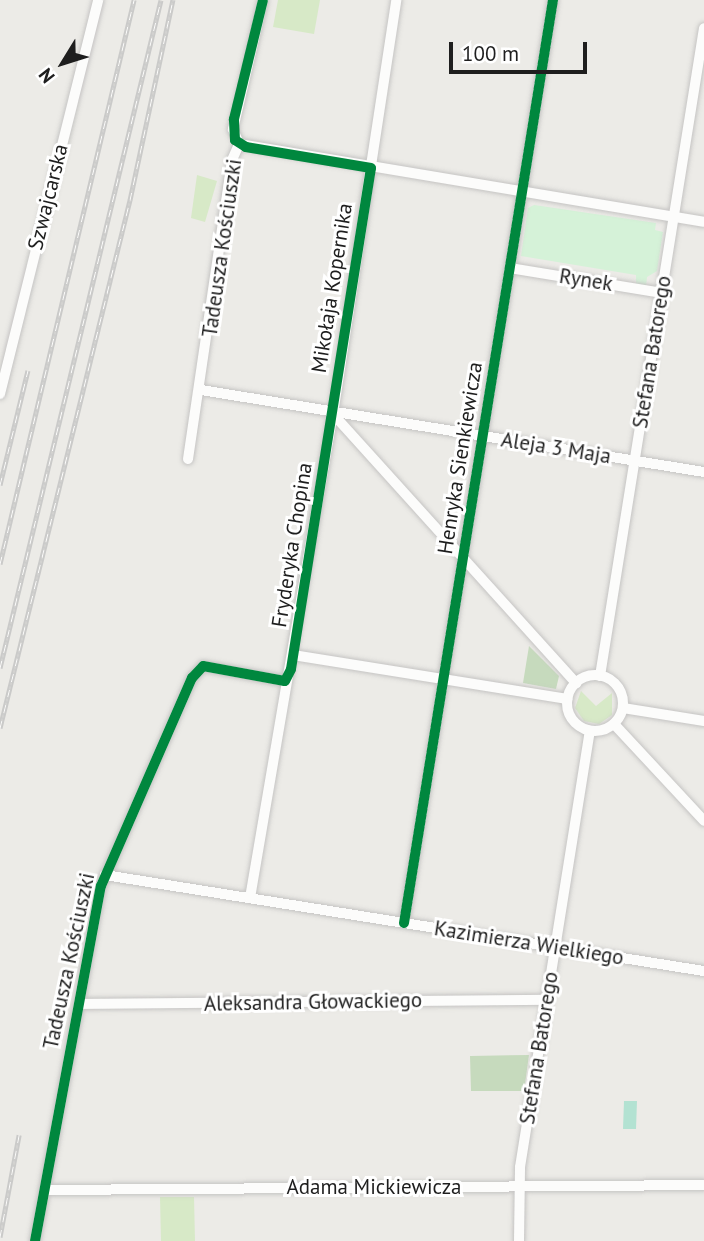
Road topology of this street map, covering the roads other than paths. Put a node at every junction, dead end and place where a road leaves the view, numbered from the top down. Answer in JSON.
{"nodes":[{"id":1,"x":98,"y":0,"type":"edge"},
{"id":2,"x":263,"y":0,"type":"edge"},
{"id":3,"x":396,"y":0,"type":"edge"},
{"id":4,"x":553,"y":0,"type":"edge"},
{"id":5,"x":704,"y":28,"type":"edge"},
{"id":6,"x":239,"y":144,"type":"junction"},
{"id":7,"x":371,"y":168,"type":"junction"},
{"id":8,"x":523,"y":192,"type":"junction"},
{"id":9,"x":674,"y":217,"type":"junction"},
{"id":10,"x":704,"y":222,"type":"edge"},
{"id":11,"x":510,"y":268,"type":"junction"},
{"id":12,"x":662,"y":293,"type":"junction"},
{"id":13,"x":201,"y":390,"type":"junction"},
{"id":14,"x":0,"y":394,"type":"edge"},
{"id":15,"x":333,"y":414,"type":"junction"},
{"id":16,"x":483,"y":436,"type":"junction"},
{"id":17,"x":188,"y":459,"type":"dead end"},
{"id":18,"x":634,"y":460,"type":"junction"},
{"id":19,"x":704,"y":472,"type":"edge"},
{"id":20,"x":463,"y":561,"type":"junction"},
{"id":21,"x":293,"y":655,"type":"junction"},
{"id":22,"x":600,"y":676,"type":"junction"},
{"id":23,"x":443,"y":679,"type":"junction"},
{"id":24,"x":285,"y":681,"type":"junction"},
{"id":25,"x":576,"y":683,"type":"junction"},
{"id":26,"x":567,"y":699,"type":"junction"},
{"id":27,"x":623,"y":708,"type":"junction"},
{"id":28,"x":704,"y":721,"type":"edge"},
{"id":29,"x":614,"y":724,"type":"junction"},
{"id":30,"x":590,"y":731,"type":"junction"},
{"id":31,"x":704,"y":821,"type":"edge"},
{"id":32,"x":105,"y":875,"type":"junction"},
{"id":33,"x":250,"y":898,"type":"junction"},
{"id":34,"x":404,"y":923,"type":"junction"},
{"id":35,"x":555,"y":948,"type":"junction"},
{"id":36,"x":704,"y":971,"type":"edge"},
{"id":37,"x":547,"y":1000,"type":"junction"},
{"id":38,"x":79,"y":1004,"type":"junction"},
{"id":39,"x":704,"y":1185,"type":"edge"},
{"id":40,"x":518,"y":1186,"type":"junction"},
{"id":41,"x":45,"y":1190,"type":"junction"},
{"id":42,"x":35,"y":1241,"type":"edge"},
{"id":43,"x":519,"y":1241,"type":"edge"}],
"edges":[{"from":1,"to":14,"type":"street","name":"Szwajcarska"},
{"from":2,"to":6,"type":"street","name":"Tadeusza Kościuszki"},
{"from":3,"to":7,"type":"street","name":"Mikołaja Kopernika"},
{"from":4,"to":8,"type":"street","name":"Henryka Sienkiewicza"},
{"from":5,"to":9,"type":"street","name":"Stefana Batorego"},
{"from":6,"to":7,"type":"street"},
{"from":6,"to":13,"type":"street","name":"Tadeusza Kościuszki"},
{"from":7,"to":8,"type":"street"},
{"from":7,"to":15,"type":"street","name":"Mikołaja Kopernika"},
{"from":8,"to":9,"type":"street"},
{"from":8,"to":11,"type":"street","name":"Henryka Sienkiewicza"},
{"from":9,"to":10,"type":"street"},
{"from":9,"to":12,"type":"street","name":"Stefana Batorego"},
{"from":11,"to":12,"type":"street","name":"Rynek"},
{"from":11,"to":16,"type":"street","name":"Henryka Sienkiewicza"},
{"from":12,"to":18,"type":"street","name":"Stefana Batorego"},
{"from":13,"to":15,"type":"street","name":"Aleja 3 Maja"},
{"from":13,"to":17,"type":"street","name":"Tadeusza Kościuszki"},
{"from":15,"to":16,"type":"street","name":"Aleja 3 Maja"},
{"from":15,"to":20,"type":"street"},
{"from":15,"to":21,"type":"street","name":"Fryderyka Chopina"},
{"from":16,"to":18,"type":"street","name":"Aleja 3 Maja"},
{"from":16,"to":20,"type":"street","name":"Henryka Sienkiewicza"},
{"from":18,"to":19,"type":"street","name":"Aleja 3 Maja"},
{"from":18,"to":22,"type":"street","name":"Stefana Batorego"},
{"from":20,"to":23,"type":"street","name":"Henryka Sienkiewicza"},
{"from":20,"to":25,"type":"street"},
{"from":21,"to":23,"type":"street"},
{"from":21,"to":24,"type":"street","name":"Fryderyka Chopina"},
{"from":22,"to":25,"type":"street"},
{"from":22,"to":27,"type":"street"},
{"from":23,"to":26,"type":"street"},
{"from":23,"to":34,"type":"street","name":"Henryka Sienkiewicza"},
{"from":24,"to":32,"type":"street","name":"Tadeusza Kościuszki"},
{"from":24,"to":33,"type":"street","name":"Fryderyka Chopina"},
{"from":25,"to":26,"type":"street"},
{"from":26,"to":30,"type":"street"},
{"from":27,"to":28,"type":"street"},
{"from":27,"to":29,"type":"street"},
{"from":29,"to":30,"type":"street"},
{"from":29,"to":31,"type":"street"},
{"from":30,"to":35,"type":"street","name":"Stefana Batorego"},
{"from":32,"to":33,"type":"street","name":"Kazimierza Wielkiego"},
{"from":32,"to":38,"type":"street","name":"Tadeusza Kościuszki"},
{"from":33,"to":34,"type":"street","name":"Kazimierza Wielkiego"},
{"from":34,"to":35,"type":"street","name":"Kazimierza Wielkiego"},
{"from":35,"to":36,"type":"street","name":"Kazimierza Wielkiego"},
{"from":35,"to":37,"type":"street","name":"Stefana Batorego"},
{"from":37,"to":38,"type":"street","name":"Aleksandra Głowackiego"},
{"from":37,"to":40,"type":"street","name":"Stefana Batorego"},
{"from":38,"to":41,"type":"street","name":"Tadeusza Kościuszki"},
{"from":39,"to":40,"type":"street","name":"Adama Mickiewicza"},
{"from":40,"to":41,"type":"street","name":"Adama Mickiewicza"},
{"from":40,"to":43,"type":"street","name":"Stefana Batorego"},
{"from":41,"to":42,"type":"street","name":"Tadeusza Kościuszki"}]}
